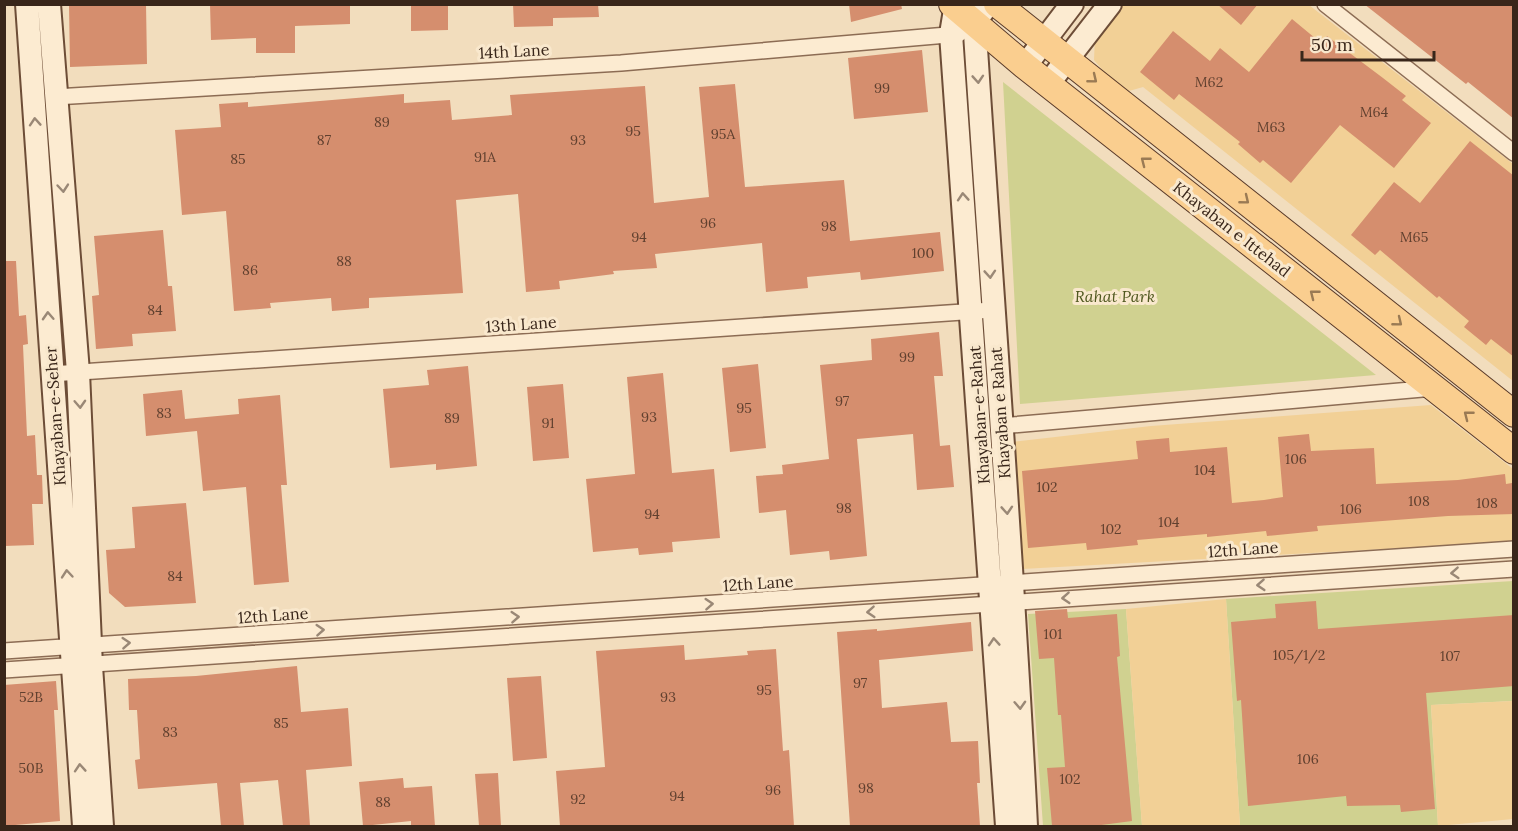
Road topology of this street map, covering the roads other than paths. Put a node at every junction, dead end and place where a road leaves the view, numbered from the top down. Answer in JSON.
{"nodes":[{"id":1,"x":27,"y":4,"type":"edge"},
{"id":2,"x":49,"y":4,"type":"edge"},
{"id":3,"x":997,"y":4,"type":"edge"},
{"id":4,"x":1072,"y":4,"type":"edge"},
{"id":5,"x":1110,"y":4,"type":"edge"},
{"id":6,"x":1325,"y":4,"type":"edge"},
{"id":7,"x":954,"y":5,"type":"edge"},
{"id":8,"x":979,"y":20,"type":"edge"},
{"id":9,"x":951,"y":34,"type":"junction"},
{"id":10,"x":1044,"y":40,"type":"junction"},
{"id":11,"x":1067,"y":59,"type":"junction"},
{"id":12,"x":1025,"y":66,"type":"junction"},
{"id":13,"x":1048,"y":84,"type":"junction"},
{"id":14,"x":55,"y":97,"type":"junction"},
{"id":15,"x":1514,"y":153,"type":"edge"},
{"id":16,"x":982,"y":311,"type":"junction"},
{"id":17,"x":78,"y":372,"type":"junction"},
{"id":18,"x":51,"y":374,"type":"junction"},
{"id":19,"x":1434,"y":388,"type":"junction"},
{"id":20,"x":1514,"y":414,"type":"edge"},
{"id":21,"x":1000,"y":426,"type":"junction"},
{"id":22,"x":1514,"y":451,"type":"edge"},
{"id":23,"x":1514,"y":549,"type":"edge"},
{"id":24,"x":1514,"y":569,"type":"edge"},
{"id":25,"x":1002,"y":593,"type":"junction"},
{"id":26,"x":4,"y":651,"type":"edge"},
{"id":27,"x":82,"y":656,"type":"junction"},
{"id":28,"x":4,"y":670,"type":"edge"},
{"id":29,"x":84,"y":826,"type":"edge"},
{"id":30,"x":102,"y":826,"type":"edge"},
{"id":31,"x":1007,"y":826,"type":"edge"},
{"id":32,"x":1026,"y":826,"type":"edge"}],
"edges":[{"from":18,"to":1,"type":"street","name":"Khayaban-e-Seher","one_way":true},
{"from":2,"to":14,"type":"street","name":"Khayaban-e-Seher"},
{"from":3,"to":10,"type":"main road","name":"Khayaban e Ittehad"},
{"from":4,"to":10,"type":"street"},
{"from":5,"to":11,"type":"street"},
{"from":6,"to":15,"type":"street"},
{"from":7,"to":8,"type":"main road","name":"Khayaban e Ittehad"},
{"from":7,"to":9,"type":"street","name":"Khayaban-e-Rahat"},
{"from":8,"to":9,"type":"street","name":"14th Lane"},
{"from":8,"to":12,"type":"main road","name":"Khayaban e Ittehad"},
{"from":8,"to":16,"type":"street","name":"Khayaban e Rahat","one_way":true},
{"from":9,"to":14,"type":"street","name":"14th Lane"},
{"from":16,"to":9,"type":"street","name":"Khayaban-e-Rahat","one_way":true},
{"from":10,"to":11,"type":"main road","name":"Khayaban e Ittehad"},
{"from":10,"to":12,"type":"street"},
{"from":11,"to":13,"type":"street"},
{"from":11,"to":20,"type":"main road","name":"Khayaban e Ittehad","one_way":true},
{"from":12,"to":13,"type":"main road","name":"Khayaban e Ittehad"},
{"from":19,"to":13,"type":"main road","name":"Khayaban e Ittehad","one_way":true},
{"from":14,"to":17,"type":"street","name":"Khayaban-e-Seher","one_way":true},
{"from":16,"to":17,"type":"street","name":"13th Lane"},
{"from":16,"to":21,"type":"street","name":"Khayaban e Rahat"},
{"from":16,"to":25,"type":"street","name":"Khayaban-e-Rahat"},
{"from":17,"to":18,"type":"street","name":"13th Lane"},
{"from":17,"to":27,"type":"street","name":"Khayaban-e-Seher","one_way":true},
{"from":27,"to":18,"type":"street","name":"Khayaban-e-Seher","one_way":true},
{"from":19,"to":21,"type":"street"},
{"from":22,"to":19,"type":"main road","name":"Khayaban e Ittehad","one_way":true},
{"from":21,"to":25,"type":"street","name":"Khayaban e Rahat","one_way":true},
{"from":23,"to":25,"type":"street","name":"12th Lane"},
{"from":24,"to":25,"type":"street","name":"12th Lane","one_way":true},
{"from":27,"to":25,"type":"street","name":"12th Lane","one_way":true},
{"from":25,"to":27,"type":"street","name":"12th Lane","one_way":true},
{"from":31,"to":25,"type":"street","name":"Khayaban-e-Rahat","one_way":true},
{"from":25,"to":32,"type":"street","name":"Khayaban e Rahat","one_way":true},
{"from":26,"to":27,"type":"street","name":"12th Lane"},
{"from":27,"to":28,"type":"street","name":"12th Lane"},
{"from":29,"to":27,"type":"street","name":"Khayaban-e-Seher","one_way":true},
{"from":27,"to":30,"type":"street","name":"Khayaban-e-Seher"}]}
